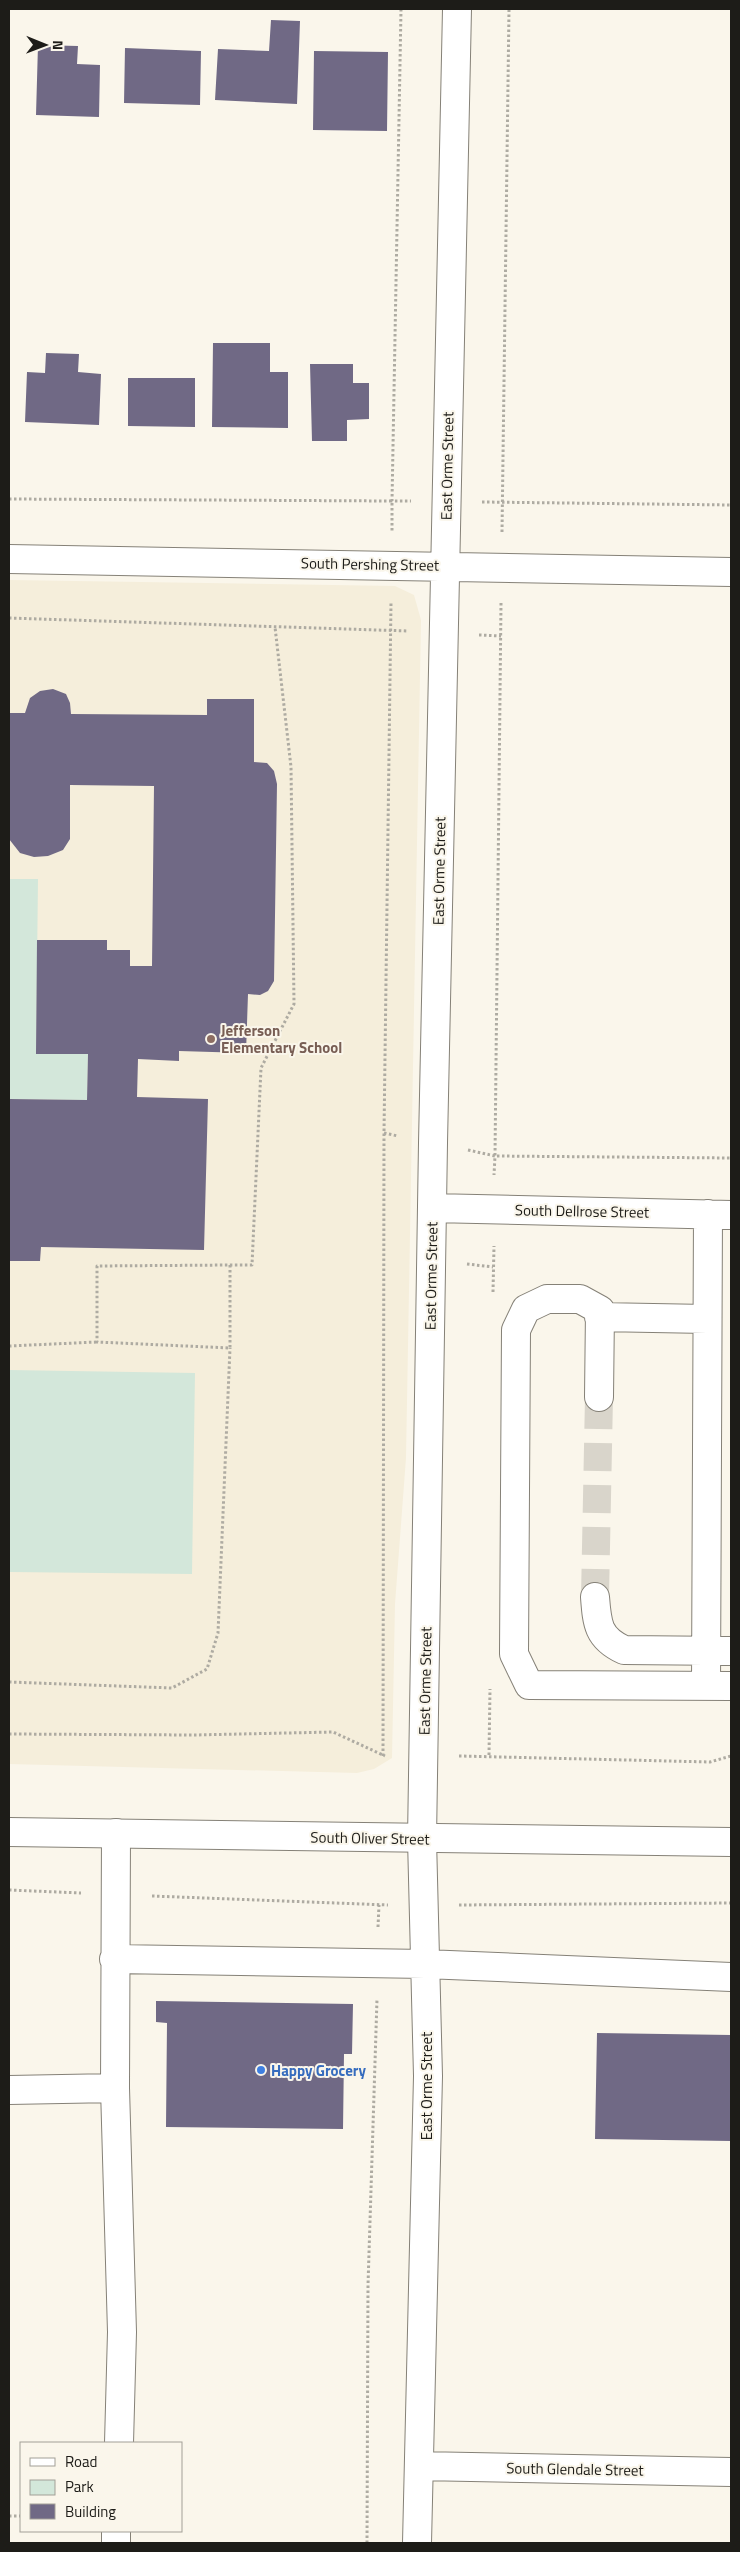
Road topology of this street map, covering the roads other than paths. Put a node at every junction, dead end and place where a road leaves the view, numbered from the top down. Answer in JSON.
{"nodes":[{"id":1,"x":457,"y":9,"type":"edge"},
{"id":2,"x":9,"y":559,"type":"edge"},
{"id":3,"x":445,"y":565,"type":"junction"},
{"id":4,"x":731,"y":572,"type":"edge"},
{"id":5,"x":432,"y":1208,"type":"junction"},
{"id":6,"x":719,"y":1215,"type":"edge"},
{"id":7,"x":600,"y":1317,"type":"junction"},
{"id":8,"x":707,"y":1318,"type":"junction"},
{"id":9,"x":600,"y":1397,"type":"tunnel mouth"},
{"id":10,"x":595,"y":1597,"type":"tunnel mouth"},
{"id":11,"x":719,"y":1651,"type":"edge"},
{"id":12,"x":719,"y":1686,"type":"edge"},
{"id":13,"x":9,"y":1832,"type":"edge"},
{"id":14,"x":116,"y":1833,"type":"junction"},
{"id":15,"x":728,"y":1838,"type":"edge"},
{"id":16,"x":422,"y":1839,"type":"junction"},
{"id":17,"x":114,"y":1959,"type":"junction"},
{"id":18,"x":424,"y":1964,"type":"junction"},
{"id":19,"x":731,"y":1977,"type":"edge"},
{"id":20,"x":115,"y":2088,"type":"junction"},
{"id":21,"x":9,"y":2090,"type":"edge"},
{"id":22,"x":119,"y":2442,"type":"edge"},
{"id":23,"x":419,"y":2466,"type":"junction"},
{"id":24,"x":731,"y":2472,"type":"edge"},
{"id":25,"x":417,"y":2543,"type":"edge"}],
"edges":[{"from":1,"to":3,"type":"street","name":"East Orme Street"},
{"from":2,"to":3,"type":"street","name":"South Pershing Street"},
{"from":3,"to":4,"type":"street","name":"South Pershing Street"},
{"from":3,"to":5,"type":"street","name":"East Orme Street"},
{"from":5,"to":6,"type":"street","name":"South Dellrose Street"},
{"from":5,"to":16,"type":"street","name":"East Orme Street"},
{"from":6,"to":8,"type":"street"},
{"from":7,"to":8,"type":"street"},
{"from":7,"to":9,"type":"street"},
{"from":7,"to":12,"type":"street"},
{"from":8,"to":11,"type":"street"},
{"from":10,"to":11,"type":"street"},
{"from":11,"to":12,"type":"street"},
{"from":13,"to":14,"type":"street","name":"South Oliver Street"},
{"from":14,"to":16,"type":"street","name":"South Oliver Street"},
{"from":14,"to":17,"type":"street"},
{"from":15,"to":16,"type":"street","name":"South Oliver Street"},
{"from":16,"to":18,"type":"street","name":"East Orme Street"},
{"from":17,"to":18,"type":"street"},
{"from":17,"to":20,"type":"street"},
{"from":18,"to":19,"type":"street"},
{"from":18,"to":23,"type":"street","name":"East Orme Street"},
{"from":20,"to":21,"type":"street"},
{"from":20,"to":22,"type":"street"},
{"from":23,"to":24,"type":"street","name":"South Glendale Street"},
{"from":23,"to":25,"type":"street","name":"East Orme Street"}]}
